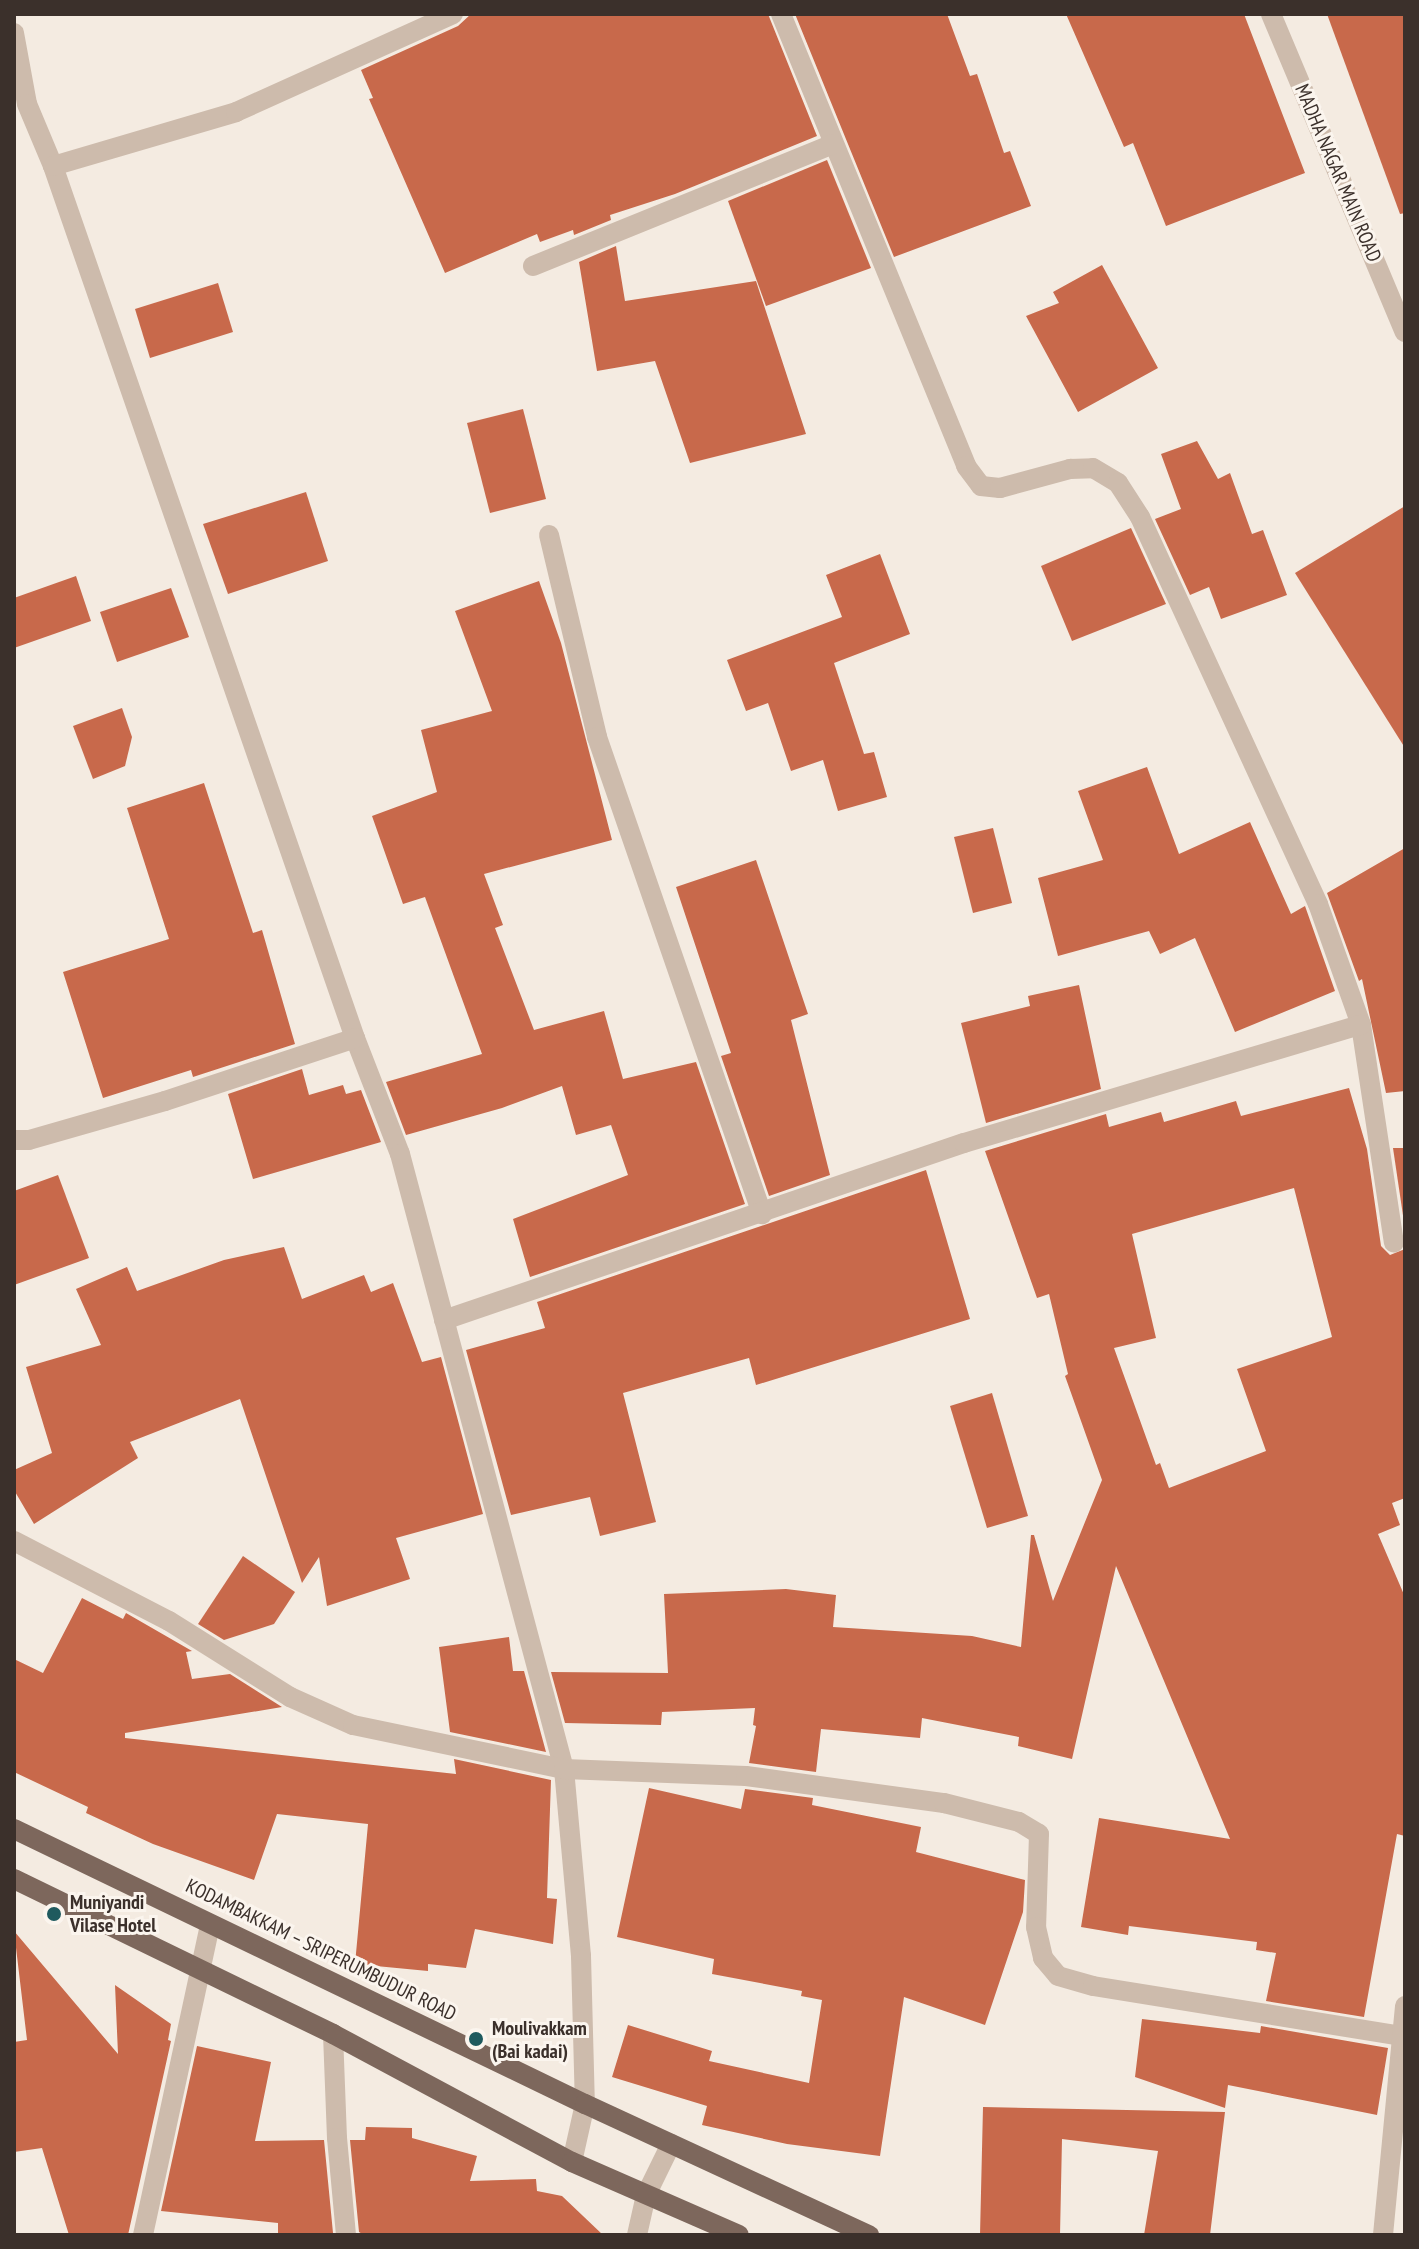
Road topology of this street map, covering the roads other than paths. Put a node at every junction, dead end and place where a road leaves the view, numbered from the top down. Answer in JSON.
{"nodes":[{"id":1,"x":453,"y":14,"type":"edge"},
{"id":2,"x":781,"y":14,"type":"edge"},
{"id":3,"x":1271,"y":14,"type":"edge"},
{"id":4,"x":14,"y":33,"type":"edge"},
{"id":5,"x":833,"y":144,"type":"junction"},
{"id":6,"x":53,"y":166,"type":"junction"},
{"id":7,"x":533,"y":266,"type":"dead end"},
{"id":8,"x":1401,"y":311,"type":"edge"},
{"id":9,"x":1405,"y":332,"type":"edge"},
{"id":10,"x":549,"y":535,"type":"dead end"},
{"id":11,"x":1361,"y":1025,"type":"junction"},
{"id":12,"x":355,"y":1038,"type":"junction"},
{"id":13,"x":14,"y":1140,"type":"edge"},
{"id":14,"x":762,"y":1214,"type":"junction"},
{"id":15,"x":1394,"y":1243,"type":"dead end"},
{"id":16,"x":444,"y":1320,"type":"junction"},
{"id":17,"x":14,"y":1541,"type":"edge"},
{"id":18,"x":564,"y":1769,"type":"junction"},
{"id":19,"x":14,"y":1829,"type":"edge"},
{"id":20,"x":14,"y":1879,"type":"edge"},
{"id":21,"x":210,"y":1924,"type":"junction"},
{"id":22,"x":202,"y":1972,"type":"junction"},
{"id":23,"x":1405,"y":2006,"type":"edge"},
{"id":24,"x":333,"y":2034,"type":"junction"},
{"id":25,"x":1401,"y":2036,"type":"junction"},
{"id":26,"x":585,"y":2104,"type":"junction"},
{"id":27,"x":671,"y":2144,"type":"junction"},
{"id":28,"x":572,"y":2162,"type":"junction"},
{"id":29,"x":646,"y":2195,"type":"junction"},
{"id":30,"x":143,"y":2235,"type":"edge"},
{"id":31,"x":346,"y":2235,"type":"edge"},
{"id":32,"x":637,"y":2235,"type":"edge"},
{"id":33,"x":739,"y":2235,"type":"edge"},
{"id":34,"x":869,"y":2235,"type":"edge"},
{"id":35,"x":1383,"y":2235,"type":"edge"}],
"edges":[{"from":1,"to":6,"type":"street"},
{"from":2,"to":5,"type":"street"},
{"from":3,"to":8,"type":"street","name":"MADHA NAGAR MAIN ROAD"},
{"from":4,"to":6,"type":"street"},
{"from":5,"to":7,"type":"street"},
{"from":5,"to":11,"type":"street"},
{"from":6,"to":12,"type":"street"},
{"from":8,"to":9,"type":"street","name":"MADHA NAGAR MAIN ROAD"},
{"from":10,"to":14,"type":"street"},
{"from":11,"to":14,"type":"street"},
{"from":11,"to":15,"type":"street"},
{"from":12,"to":13,"type":"street"},
{"from":12,"to":16,"type":"street"},
{"from":14,"to":16,"type":"street"},
{"from":16,"to":18,"type":"street"},
{"from":17,"to":18,"type":"street"},
{"from":18,"to":25,"type":"street"},
{"from":18,"to":26,"type":"street"},
{"from":19,"to":21,"type":"main road","name":"KODAMBAKKAM – SRIPERUMBUDUR ROAD"},
{"from":20,"to":22,"type":"main road"},
{"from":21,"to":22,"type":"street"},
{"from":21,"to":26,"type":"main road","name":"KODAMBAKKAM – SRIPERUMBUDUR ROAD"},
{"from":22,"to":24,"type":"main road"},
{"from":22,"to":30,"type":"street"},
{"from":23,"to":25,"type":"street"},
{"from":24,"to":28,"type":"main road"},
{"from":24,"to":31,"type":"street"},
{"from":25,"to":35,"type":"street"},
{"from":26,"to":27,"type":"main road","name":"KODAMBAKKAM – SRIPERUMBUDUR ROAD"},
{"from":26,"to":28,"type":"street"},
{"from":27,"to":29,"type":"street"},
{"from":27,"to":34,"type":"main road","name":"KODAMBAKKAM – SRIPERUMBUDUR ROAD"},
{"from":28,"to":29,"type":"main road"},
{"from":29,"to":32,"type":"street"},
{"from":29,"to":33,"type":"main road"}]}
